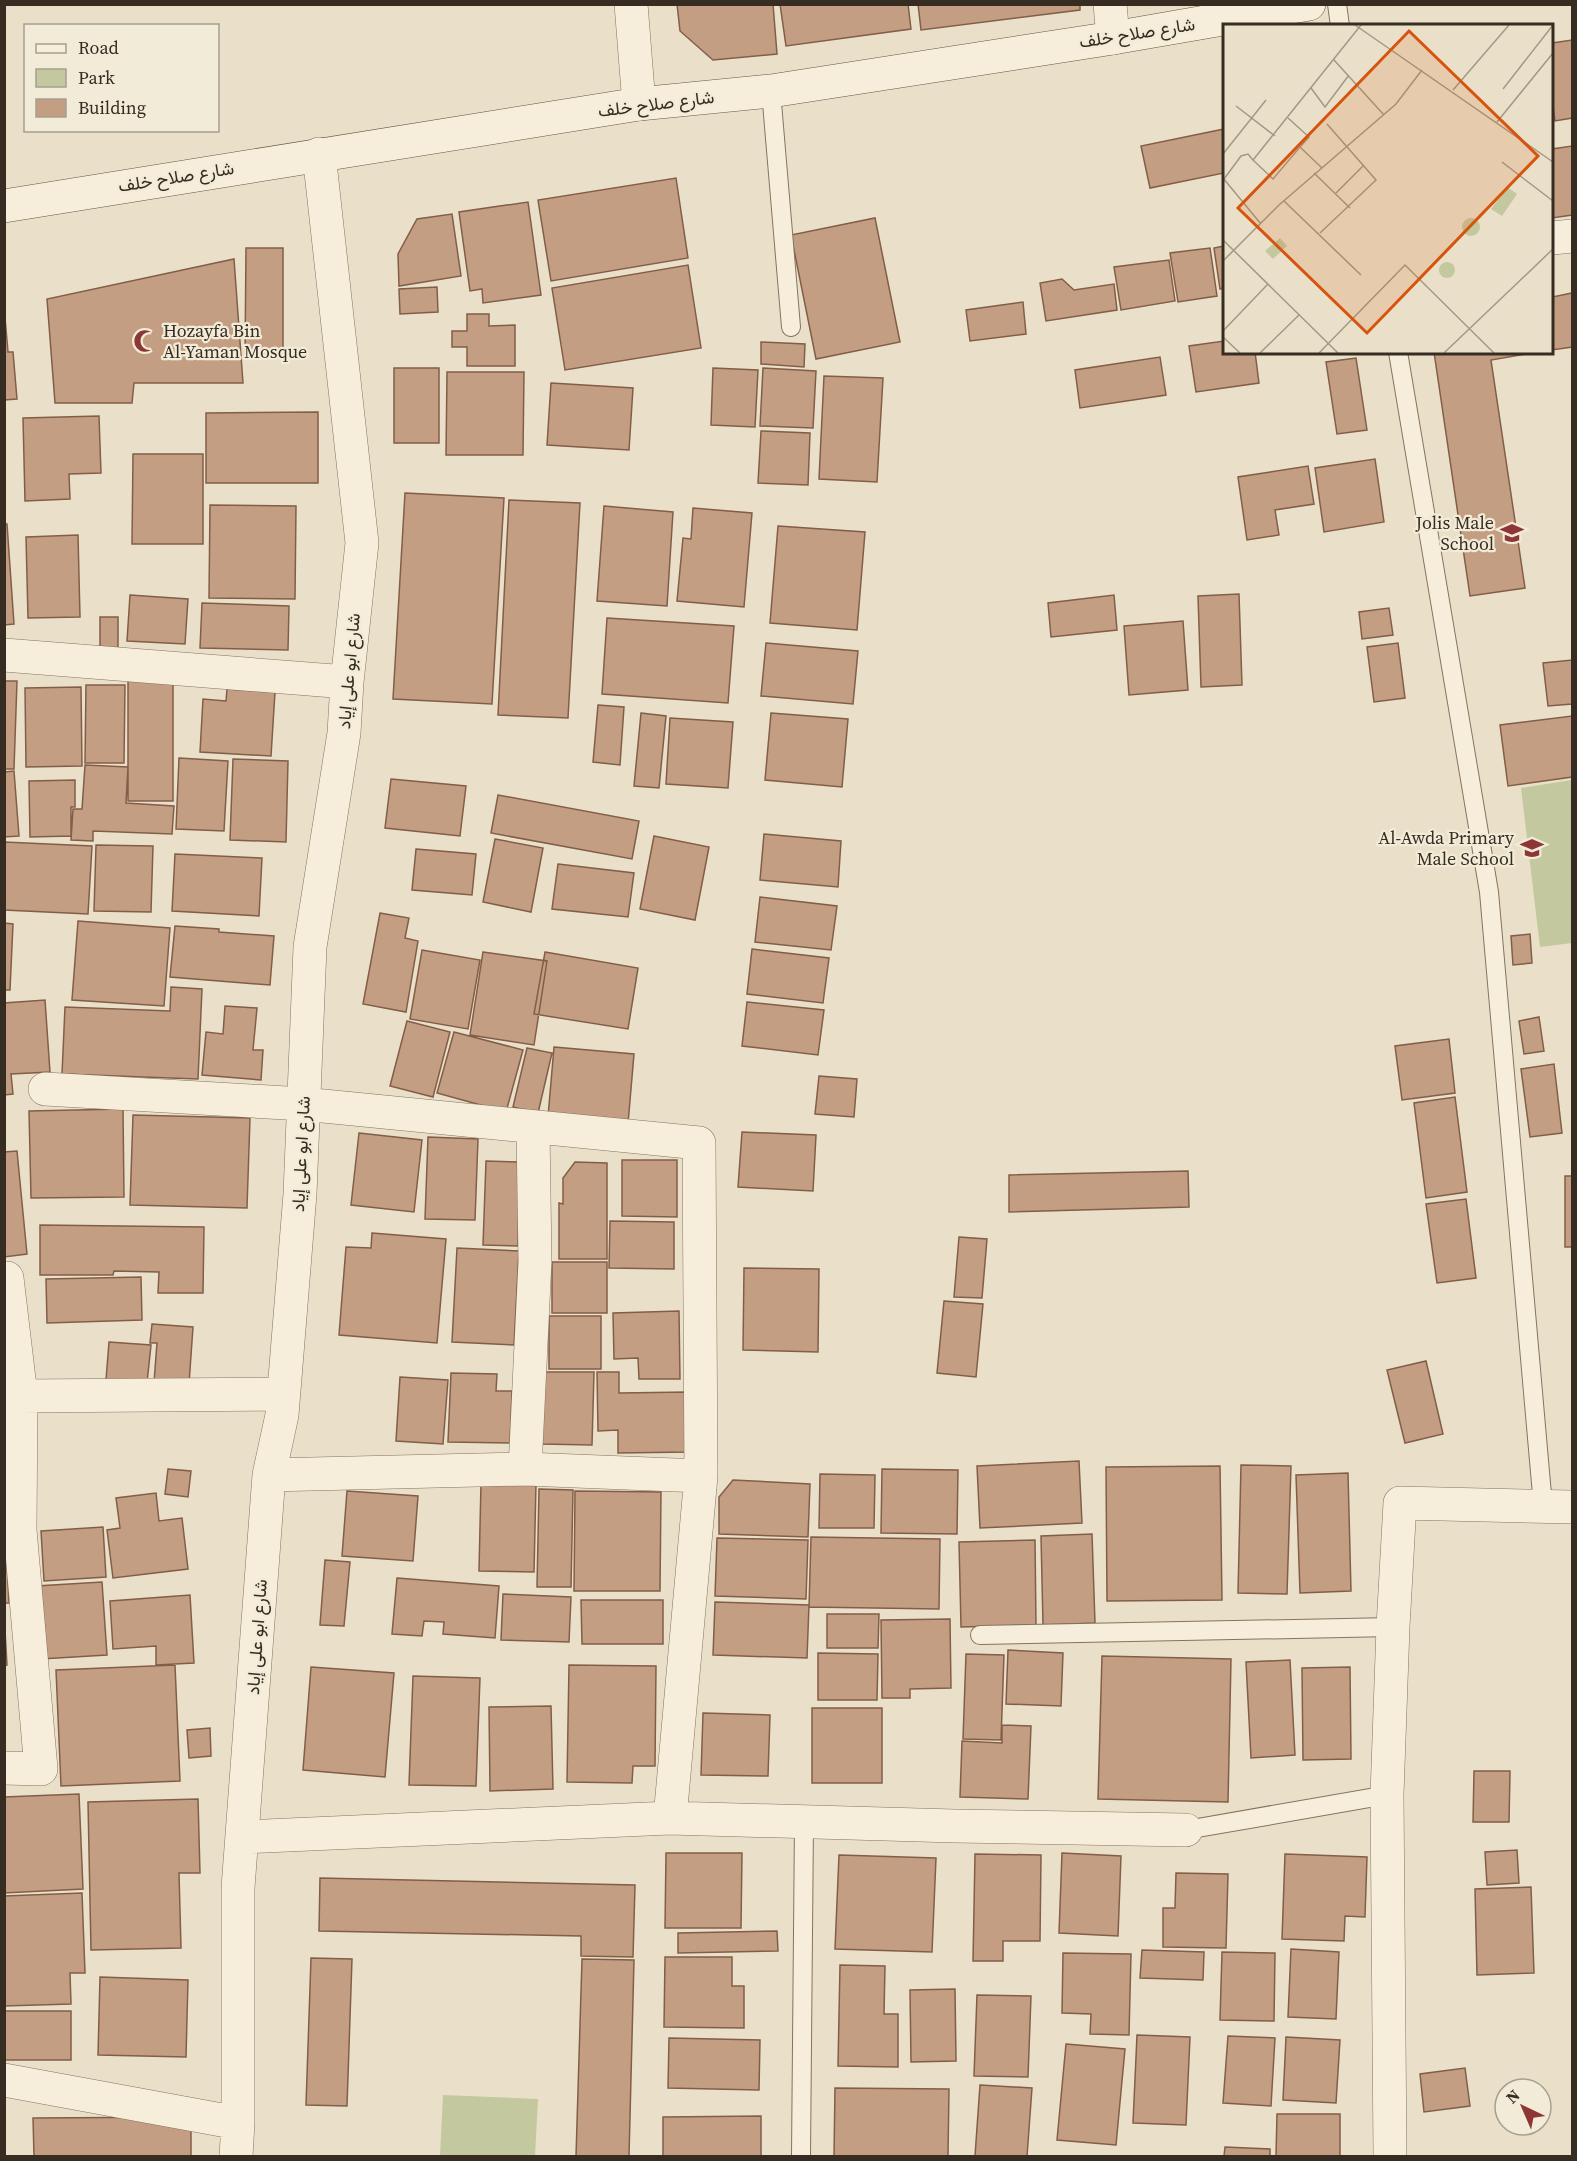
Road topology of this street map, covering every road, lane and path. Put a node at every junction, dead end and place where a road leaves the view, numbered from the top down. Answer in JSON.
{"nodes":[{"id":1,"x":631,"y":4,"type":"edge"},
{"id":2,"x":1110,"y":4,"type":"edge"},
{"id":3,"x":1309,"y":4,"type":"edge"},
{"id":4,"x":1337,"y":4,"type":"edge"},
{"id":5,"x":1340,"y":24,"type":"edge"},
{"id":6,"x":1113,"y":38,"type":"junction"},
{"id":7,"x":771,"y":91,"type":"junction"},
{"id":8,"x":639,"y":104,"type":"junction"},
{"id":9,"x":320,"y":154,"type":"junction"},
{"id":10,"x":4,"y":206,"type":"edge"},
{"id":11,"x":1572,"y":236,"type":"edge"},
{"id":12,"x":1553,"y":238,"type":"edge"},
{"id":13,"x":792,"y":327,"type":"dead end"},
{"id":14,"x":1398,"y":354,"type":"edge"},
{"id":15,"x":4,"y":655,"type":"edge"},
{"id":16,"x":347,"y":681,"type":"junction"},
{"id":17,"x":45,"y":1089,"type":"dead end"},
{"id":18,"x":303,"y":1104,"type":"junction"},
{"id":19,"x":533,"y":1128,"type":"junction"},
{"id":20,"x":4,"y":1278,"type":"edge"},
{"id":21,"x":284,"y":1394,"type":"junction"},
{"id":22,"x":21,"y":1396,"type":"junction"},
{"id":23,"x":525,"y":1469,"type":"junction"},
{"id":24,"x":269,"y":1475,"type":"junction"},
{"id":25,"x":701,"y":1476,"type":"junction"},
{"id":26,"x":1558,"y":1507,"type":"edge"},
{"id":27,"x":1392,"y":1627,"type":"junction"},
{"id":28,"x":980,"y":1635,"type":"dead end"},
{"id":29,"x":4,"y":1768,"type":"edge"},
{"id":30,"x":1387,"y":1795,"type":"junction"},
{"id":31,"x":670,"y":1818,"type":"junction"},
{"id":32,"x":804,"y":1821,"type":"junction"},
{"id":33,"x":1186,"y":1830,"type":"joint"},
{"id":34,"x":243,"y":1837,"type":"junction"},
{"id":35,"x":4,"y":2080,"type":"edge"},
{"id":36,"x":238,"y":2123,"type":"junction"},
{"id":37,"x":236,"y":2157,"type":"edge"},
{"id":38,"x":801,"y":2157,"type":"edge"},
{"id":39,"x":1390,"y":2157,"type":"edge"}],
"edges":[{"from":1,"to":8,"type":"street"},
{"from":2,"to":6,"type":"street"},
{"from":3,"to":6,"type":"street","name":"شارع صلاح خلف"},
{"from":4,"to":5,"type":"lane"},
{"from":6,"to":7,"type":"street","name":"شارع صلاح خلف"},
{"from":7,"to":8,"type":"street","name":"شارع صلاح خلف"},
{"from":7,"to":13,"type":"lane"},
{"from":8,"to":9,"type":"street","name":"شارع صلاح خلف"},
{"from":9,"to":10,"type":"street","name":"شارع صلاح خلف"},
{"from":9,"to":16,"type":"street","name":"شارع ابو على إياد"},
{"from":11,"to":12,"type":"street"},
{"from":14,"to":26,"type":"lane"},
{"from":15,"to":16,"type":"street"},
{"from":16,"to":18,"type":"street","name":"شارع ابو على إياد"},
{"from":17,"to":18,"type":"street"},
{"from":18,"to":19,"type":"street"},
{"from":18,"to":21,"type":"street","name":"شارع ابو على إياد"},
{"from":19,"to":23,"type":"street"},
{"from":19,"to":25,"type":"street"},
{"from":20,"to":22,"type":"street"},
{"from":21,"to":22,"type":"street"},
{"from":21,"to":24,"type":"street","name":"شارع ابو على إياد"},
{"from":22,"to":29,"type":"street"},
{"from":23,"to":24,"type":"street"},
{"from":23,"to":25,"type":"street"},
{"from":24,"to":34,"type":"street","name":"شارع ابو على إياد"},
{"from":25,"to":31,"type":"street"},
{"from":26,"to":27,"type":"street"},
{"from":27,"to":28,"type":"lane"},
{"from":27,"to":30,"type":"street"},
{"from":30,"to":33,"type":"lane"},
{"from":30,"to":39,"type":"street"},
{"from":31,"to":32,"type":"street"},
{"from":31,"to":34,"type":"street"},
{"from":32,"to":33,"type":"street"},
{"from":32,"to":38,"type":"lane"},
{"from":34,"to":36,"type":"street","name":"شارع ابو على إياد"},
{"from":35,"to":36,"type":"street"},
{"from":36,"to":37,"type":"street","name":"شارع ابو على إياد"}]}
